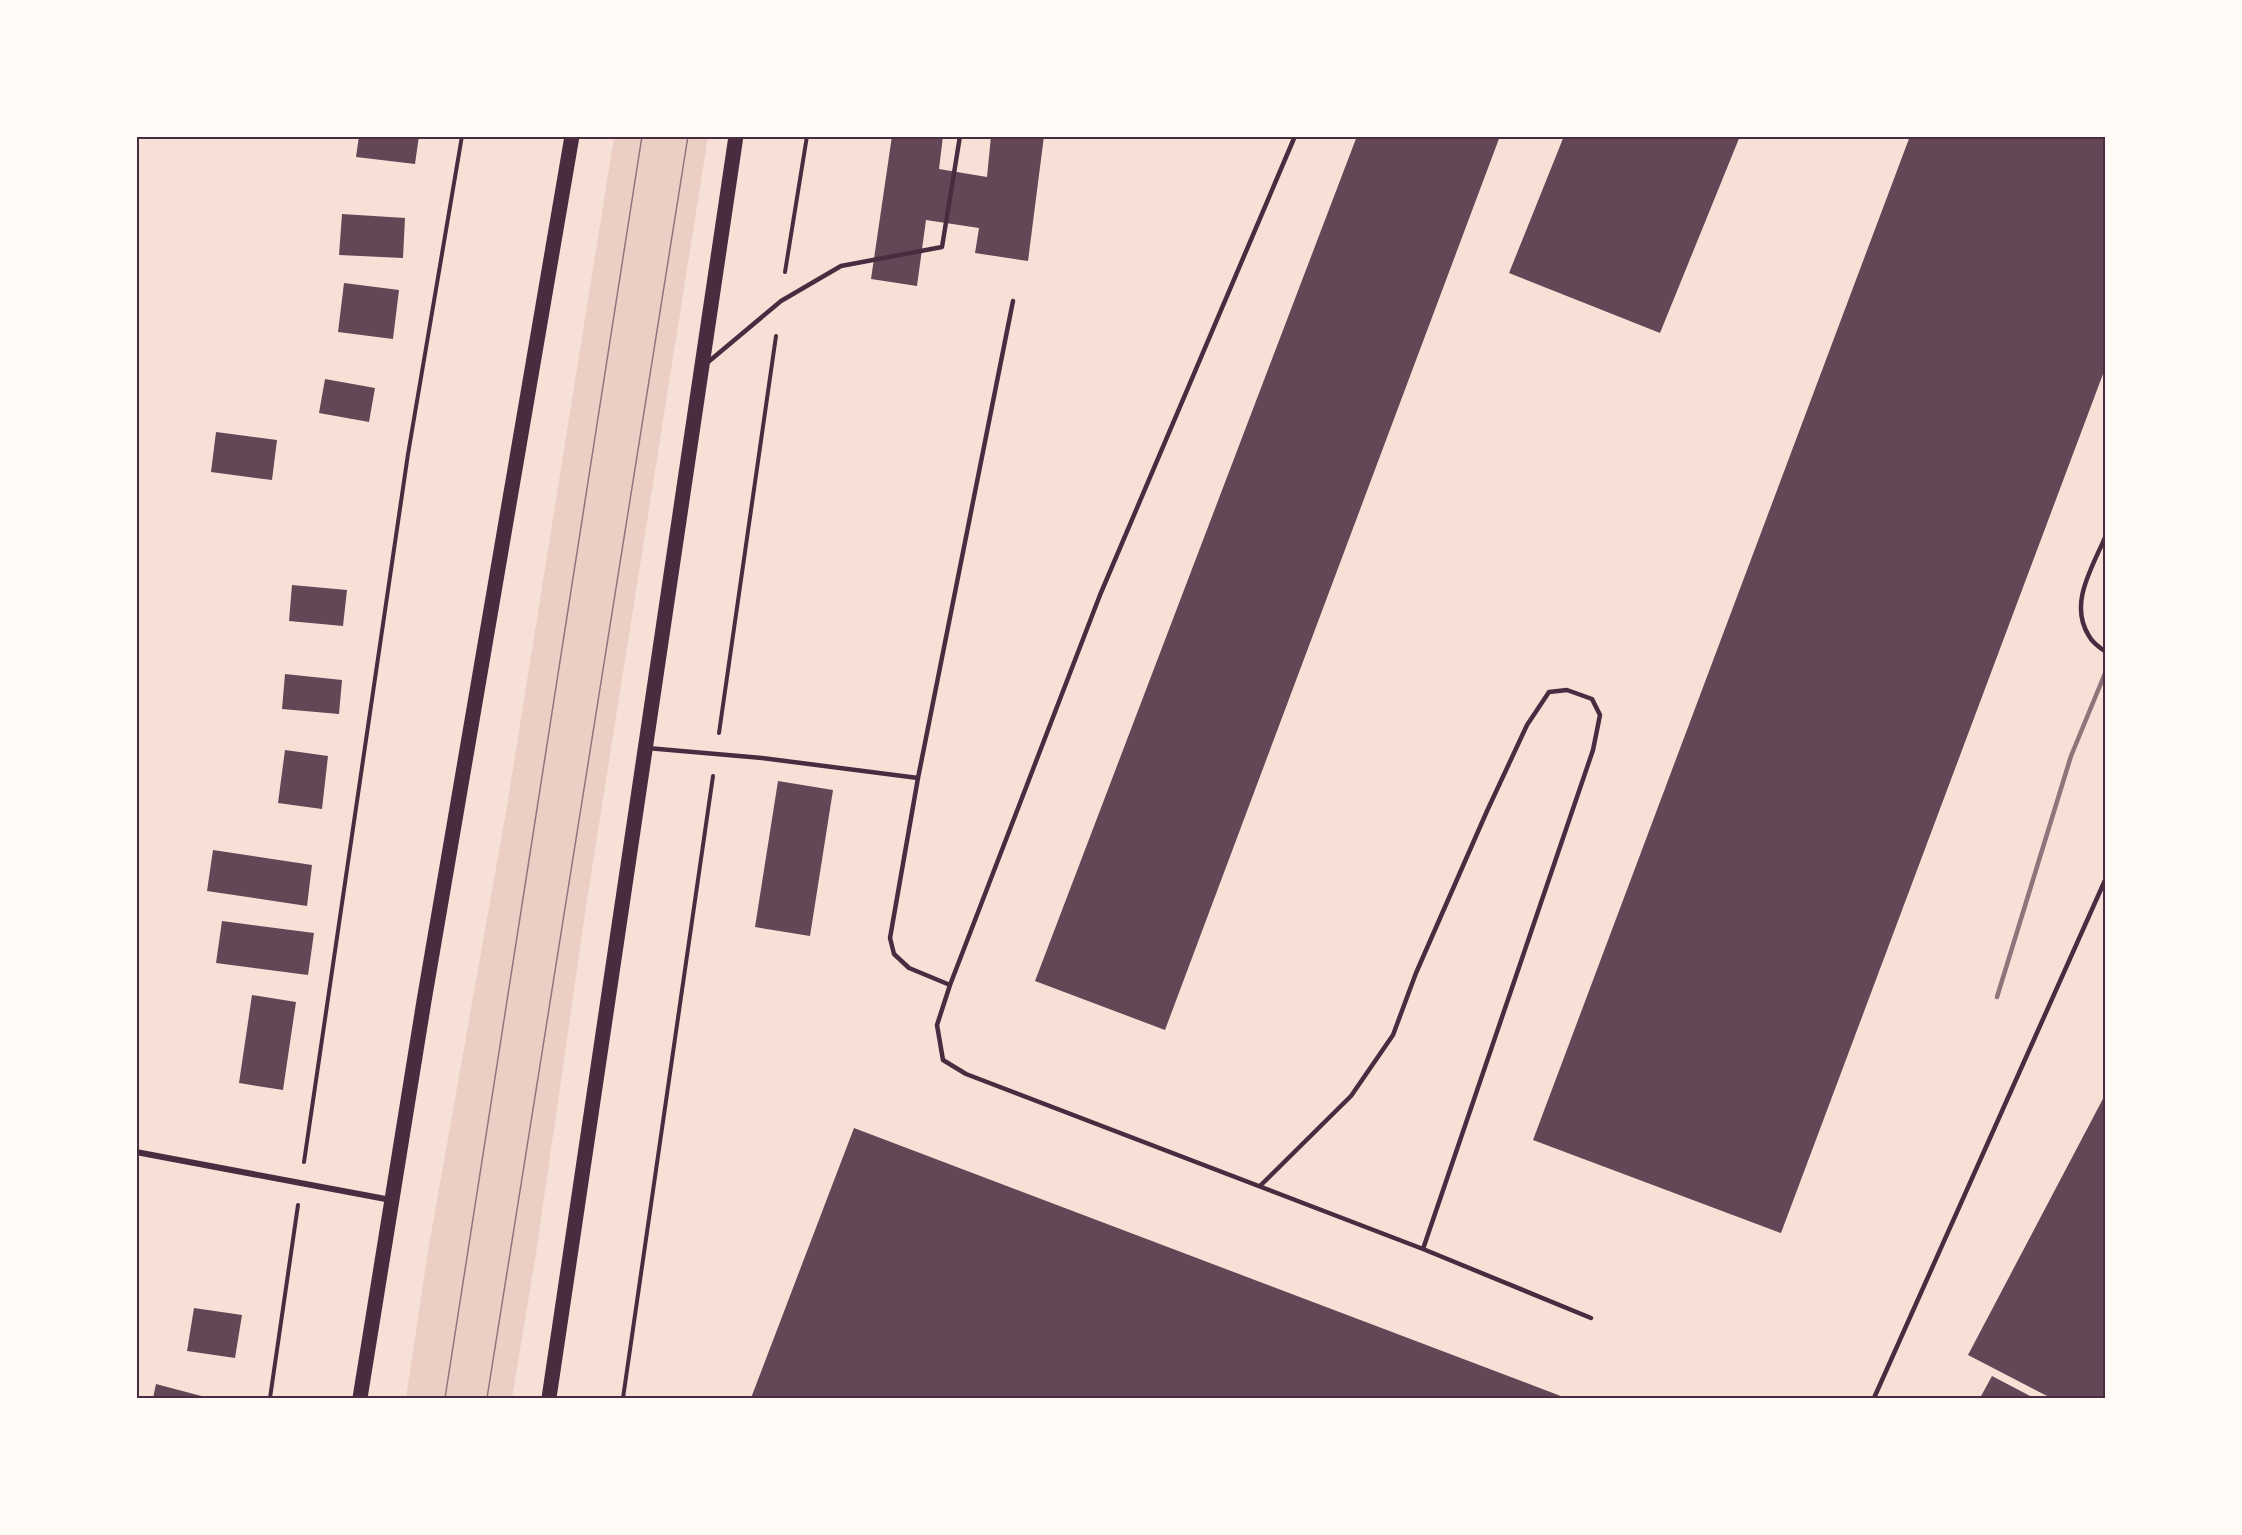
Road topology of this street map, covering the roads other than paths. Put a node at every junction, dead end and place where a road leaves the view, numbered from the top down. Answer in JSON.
{"nodes":[{"id":1,"x":572,"y":136,"type":"edge"},
{"id":2,"x":736,"y":136,"type":"edge"},
{"id":3,"x":960,"y":136,"type":"edge"},
{"id":4,"x":1294,"y":136,"type":"edge"},
{"id":5,"x":1013,"y":302,"type":"dead end"},
{"id":6,"x":700,"y":369,"type":"junction"},
{"id":7,"x":2106,"y":535,"type":"edge"},
{"id":8,"x":2106,"y":652,"type":"edge"},
{"id":9,"x":645,"y":748,"type":"junction"},
{"id":10,"x":918,"y":778,"type":"junction"},
{"id":11,"x":2106,"y":878,"type":"edge"},
{"id":12,"x":950,"y":985,"type":"junction"},
{"id":13,"x":136,"y":1152,"type":"edge"},
{"id":14,"x":1260,"y":1186,"type":"junction"},
{"id":15,"x":392,"y":1200,"type":"junction"},
{"id":16,"x":1423,"y":1249,"type":"junction"},
{"id":17,"x":1592,"y":1318,"type":"dead end"},
{"id":18,"x":360,"y":1398,"type":"edge"},
{"id":19,"x":549,"y":1398,"type":"edge"},
{"id":20,"x":1874,"y":1398,"type":"edge"}],
"edges":[{"from":1,"to":15,"type":"main road"},
{"from":2,"to":6,"type":"main road"},
{"from":3,"to":6,"type":"lane"},
{"from":4,"to":12,"type":"lane"},
{"from":5,"to":10,"type":"lane"},
{"from":6,"to":9,"type":"main road"},
{"from":7,"to":8,"type":"lane"},
{"from":9,"to":10,"type":"lane"},
{"from":9,"to":19,"type":"main road"},
{"from":10,"to":12,"type":"lane"},
{"from":11,"to":20,"type":"lane"},
{"from":12,"to":14,"type":"lane"},
{"from":13,"to":15,"type":"street"},
{"from":14,"to":16,"type":"lane"},
{"from":14,"to":16,"type":"lane"},
{"from":15,"to":18,"type":"main road"},
{"from":16,"to":17,"type":"lane"}]}
